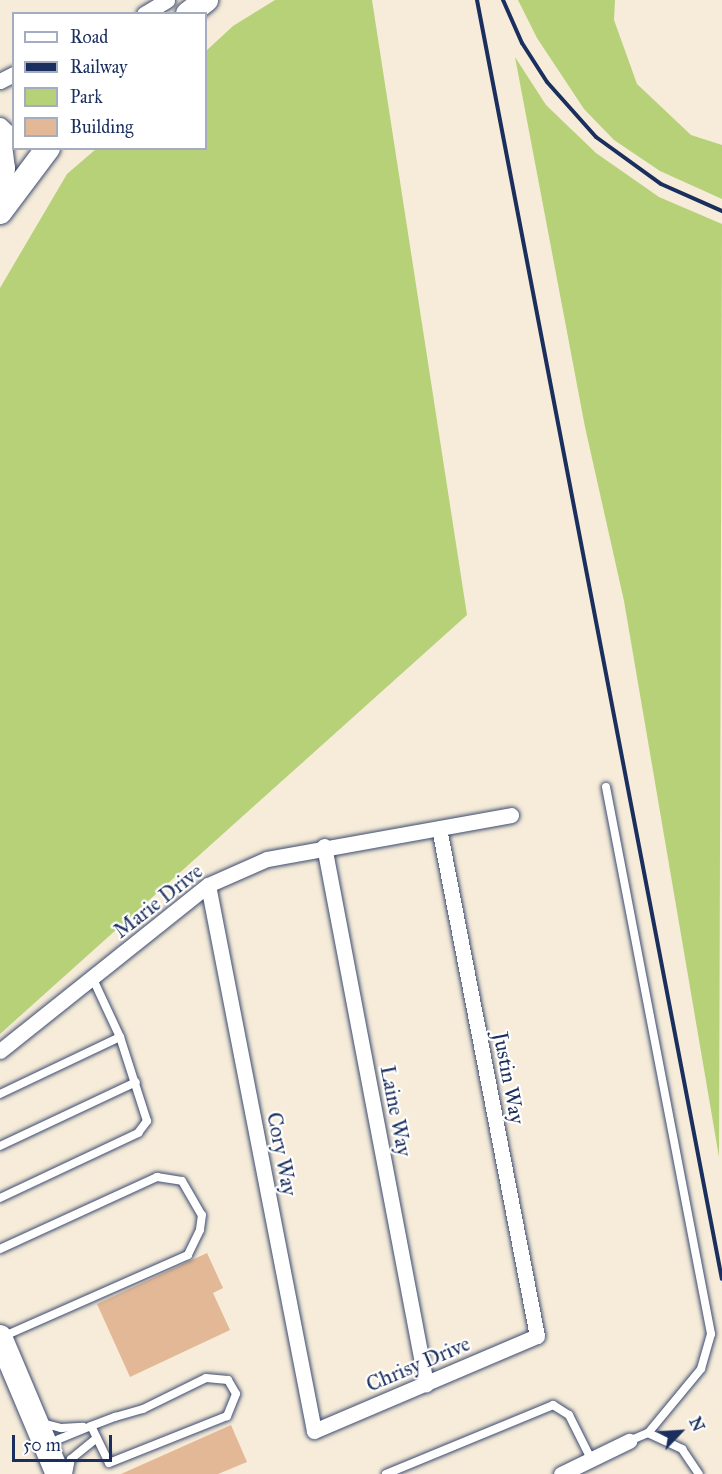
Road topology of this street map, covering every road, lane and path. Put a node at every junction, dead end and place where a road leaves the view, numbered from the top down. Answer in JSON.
{"nodes":[{"id":1,"x":167,"y":0,"type":"edge"},
{"id":2,"x":206,"y":0,"type":"edge"},
{"id":3,"x":147,"y":12,"type":"edge"},
{"id":4,"x":191,"y":12,"type":"edge"},
{"id":5,"x":0,"y":125,"type":"edge"},
{"id":6,"x":12,"y":136,"type":"edge"},
{"id":7,"x":0,"y":145,"type":"edge"},
{"id":8,"x":37,"y":152,"type":"edge"},
{"id":9,"x":0,"y":188,"type":"edge"},
{"id":10,"x":0,"y":212,"type":"edge"},
{"id":11,"x":606,"y":788,"type":"dead end"},
{"id":12,"x":511,"y":815,"type":"dead end"},
{"id":13,"x":439,"y":828,"type":"junction"},
{"id":14,"x":324,"y":846,"type":"junction"},
{"id":15,"x":208,"y":885,"type":"junction"},
{"id":16,"x":93,"y":979,"type":"junction"},
{"id":17,"x":120,"y":1037,"type":"junction"},
{"id":18,"x":0,"y":1051,"type":"edge"},
{"id":19,"x":136,"y":1082,"type":"junction"},
{"id":20,"x":0,"y":1094,"type":"edge"},
{"id":21,"x":0,"y":1146,"type":"edge"},
{"id":22,"x":0,"y":1198,"type":"edge"},
{"id":23,"x":0,"y":1249,"type":"edge"},
{"id":24,"x":537,"y":1336,"type":"joint"},
{"id":25,"x":0,"y":1337,"type":"edge"},
{"id":26,"x":426,"y":1384,"type":"junction"},
{"id":27,"x":35,"y":1420,"type":"junction"},
{"id":28,"x":91,"y":1426,"type":"junction"},
{"id":29,"x":314,"y":1431,"type":"joint"},
{"id":30,"x":648,"y":1433,"type":"junction"},
{"id":31,"x":97,"y":1438,"type":"junction"},
{"id":32,"x":629,"y":1440,"type":"joint"},
{"id":33,"x":45,"y":1445,"type":"junction"},
{"id":34,"x":591,"y":1459,"type":"junction"},
{"id":35,"x":58,"y":1474,"type":"edge"},
{"id":36,"x":68,"y":1474,"type":"edge"},
{"id":37,"x":386,"y":1474,"type":"edge"},
{"id":38,"x":561,"y":1474,"type":"edge"},
{"id":39,"x":699,"y":1474,"type":"edge"}],
"edges":[{"from":1,"to":3,"type":"street"},
{"from":2,"to":4,"type":"main road"},
{"from":5,"to":6,"type":"street"},
{"from":7,"to":9,"type":"main road"},
{"from":8,"to":10,"type":"main road"},
{"from":11,"to":30,"type":"lane"},
{"from":12,"to":13,"type":"street","name":"Marie Drive"},
{"from":13,"to":14,"type":"street","name":"Marie Drive"},
{"from":13,"to":24,"type":"street","name":"Justin Way"},
{"from":14,"to":15,"type":"street","name":"Marie Drive"},
{"from":14,"to":26,"type":"street","name":"Laine Way"},
{"from":15,"to":16,"type":"street","name":"Marie Drive"},
{"from":15,"to":29,"type":"street","name":"Cory Way"},
{"from":16,"to":17,"type":"lane"},
{"from":16,"to":18,"type":"street","name":"Marie Drive"},
{"from":17,"to":19,"type":"lane"},
{"from":17,"to":20,"type":"lane"},
{"from":19,"to":21,"type":"lane"},
{"from":19,"to":22,"type":"lane"},
{"from":23,"to":25,"type":"lane"},
{"from":24,"to":26,"type":"street","name":"Chrisy Drive"},
{"from":25,"to":27,"type":"main road"},
{"from":26,"to":29,"type":"street","name":"Chrisy Drive"},
{"from":27,"to":28,"type":"lane"},
{"from":27,"to":33,"type":"main road"},
{"from":28,"to":31,"type":"lane"},
{"from":28,"to":31,"type":"lane"},
{"from":28,"to":33,"type":"lane"},
{"from":30,"to":32,"type":"lane"},
{"from":30,"to":39,"type":"lane"},
{"from":31,"to":36,"type":"lane"},
{"from":32,"to":34,"type":"street"},
{"from":33,"to":35,"type":"main road"},
{"from":34,"to":37,"type":"lane"},
{"from":34,"to":38,"type":"street"}]}
